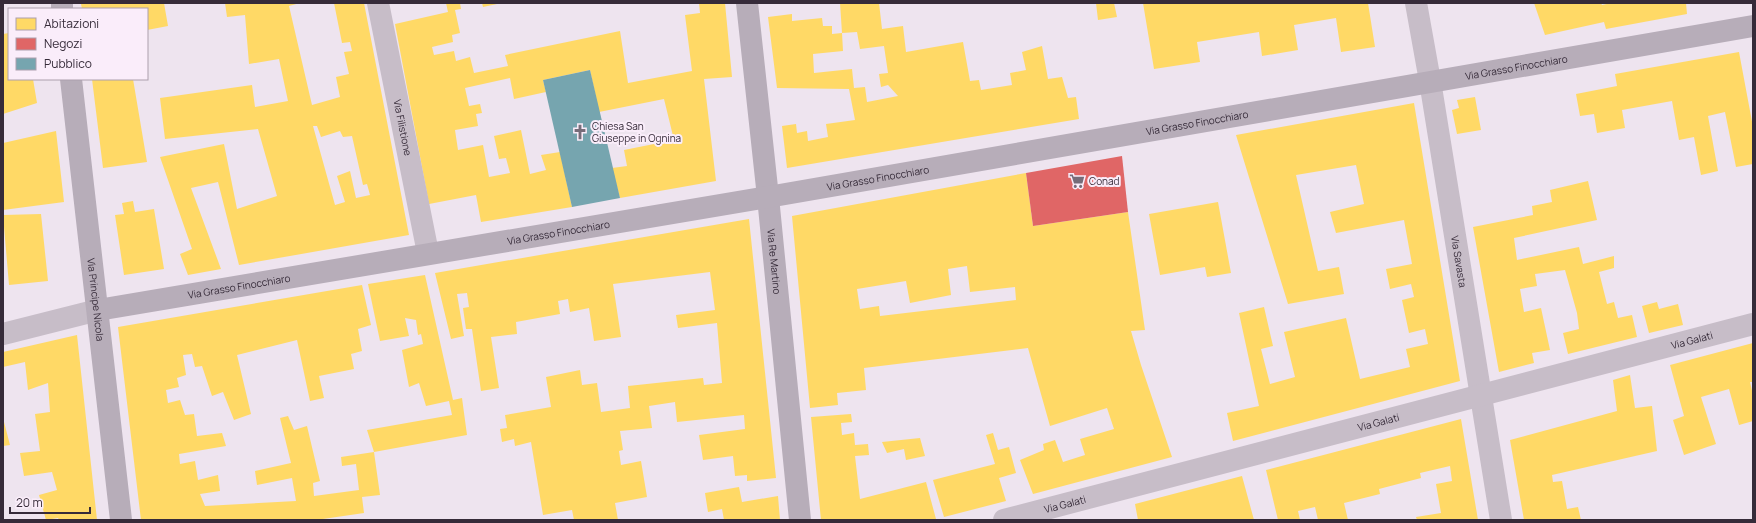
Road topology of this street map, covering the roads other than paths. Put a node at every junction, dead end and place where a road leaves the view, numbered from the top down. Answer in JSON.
{"nodes":[{"id":1,"x":378,"y":3,"type":"edge"},
{"id":2,"x":747,"y":3,"type":"edge"},
{"id":3,"x":1416,"y":3,"type":"edge"},
{"id":4,"x":1753,"y":26,"type":"edge"},
{"id":5,"x":70,"y":80,"type":"edge"},
{"id":6,"x":1430,"y":81,"type":"junction"},
{"id":7,"x":768,"y":196,"type":"junction"},
{"id":8,"x":428,"y":253,"type":"junction"},
{"id":9,"x":98,"y":310,"type":"junction"},
{"id":10,"x":1753,"y":324,"type":"edge"},
{"id":11,"x":3,"y":334,"type":"edge"},
{"id":12,"x":1480,"y":396,"type":"junction"},
{"id":13,"x":121,"y":520,"type":"edge"},
{"id":14,"x":800,"y":520,"type":"edge"},
{"id":15,"x":1004,"y":520,"type":"edge"},
{"id":16,"x":1501,"y":520,"type":"edge"}],
"edges":[{"from":1,"to":8,"type":"street","name":"Via Filistione"},
{"from":2,"to":7,"type":"main road","name":"Via Re Martino"},
{"from":3,"to":6,"type":"street","name":"Via Savasta"},
{"from":4,"to":6,"type":"main road","name":"Via Grasso Finocchiaro"},
{"from":5,"to":9,"type":"main road","name":"Via Principe Nicola"},
{"from":6,"to":7,"type":"main road","name":"Via Grasso Finocchiaro"},
{"from":6,"to":12,"type":"street","name":"Via Savasta"},
{"from":7,"to":8,"type":"main road","name":"Via Grasso Finocchiaro"},
{"from":7,"to":14,"type":"main road","name":"Via Re Martino"},
{"from":8,"to":9,"type":"main road","name":"Via Grasso Finocchiaro"},
{"from":9,"to":11,"type":"street","name":"Via Grasso Finocchiaro"},
{"from":9,"to":13,"type":"main road","name":"Via Principe Nicola"},
{"from":10,"to":12,"type":"street","name":"Via Galati"},
{"from":12,"to":15,"type":"street","name":"Via Galati"},
{"from":12,"to":16,"type":"street","name":"Via Savasta"}]}
